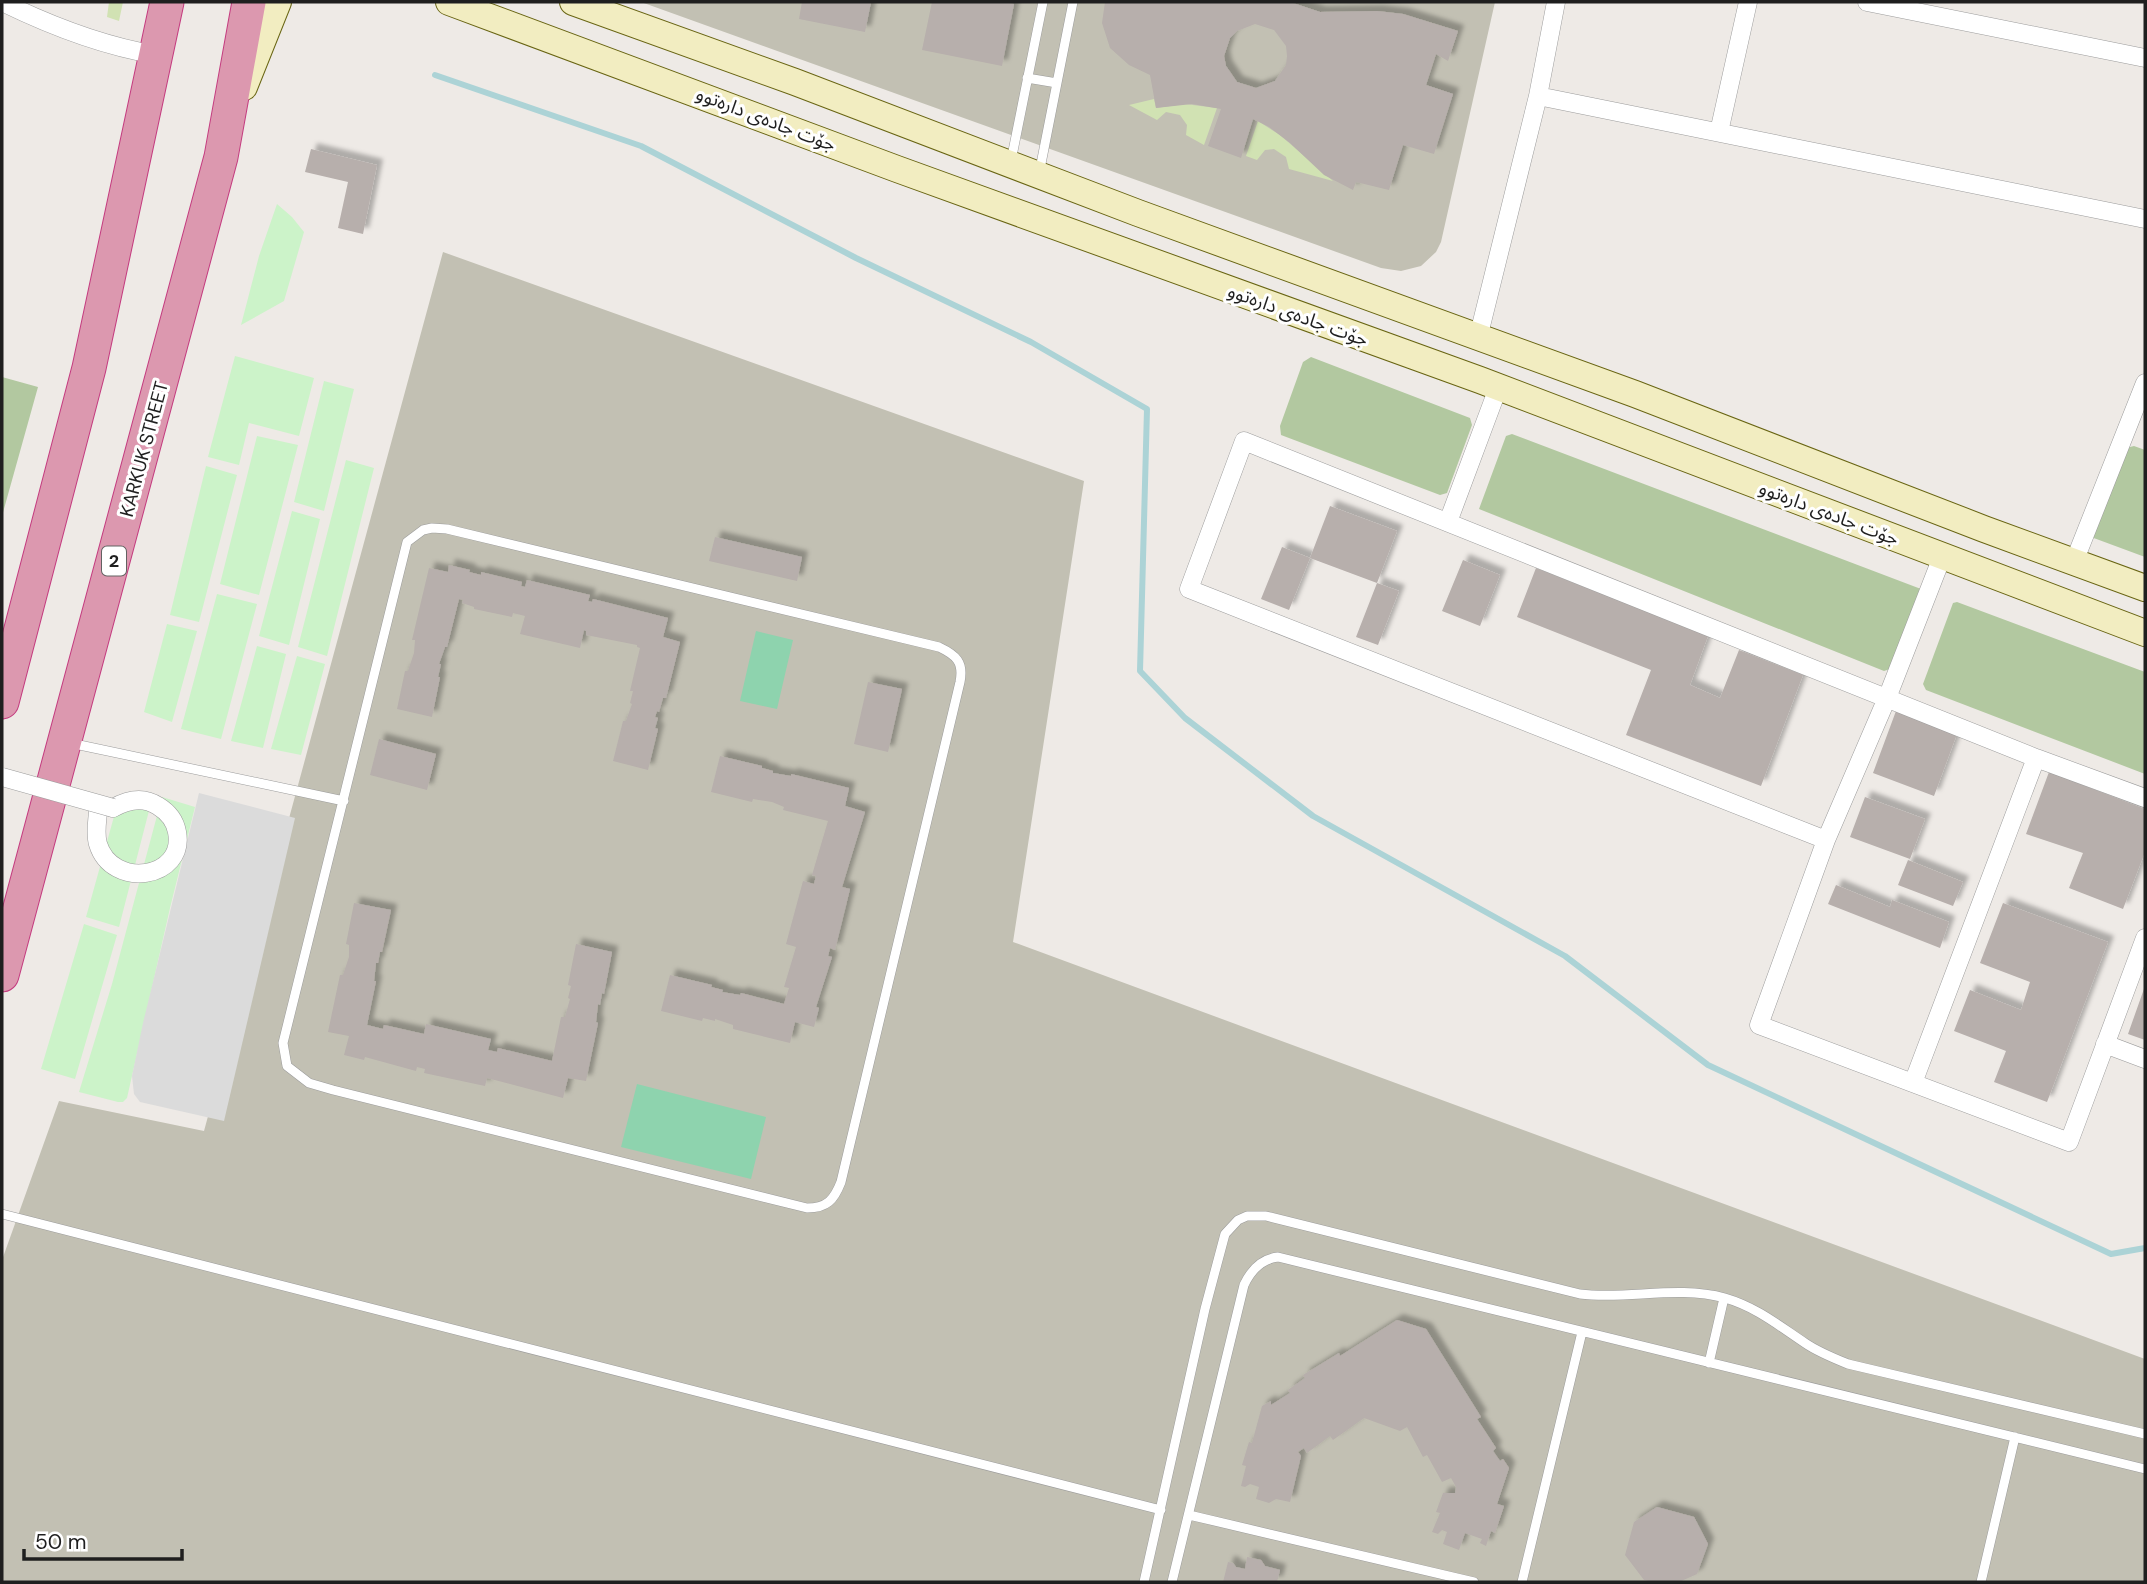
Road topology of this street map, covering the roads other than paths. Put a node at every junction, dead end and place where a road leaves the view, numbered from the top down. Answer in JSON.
{"nodes":[{"id":1,"x":2,"y":2,"type":"edge"},
{"id":2,"x":167,"y":2,"type":"edge"},
{"id":3,"x":249,"y":2,"type":"edge"},
{"id":4,"x":278,"y":2,"type":"edge"},
{"id":5,"x":449,"y":2,"type":"edge"},
{"id":6,"x":1043,"y":2,"type":"edge"},
{"id":7,"x":1073,"y":2,"type":"edge"},
{"id":8,"x":1556,"y":2,"type":"edge"},
{"id":9,"x":1748,"y":2,"type":"edge"},
{"id":10,"x":1867,"y":2,"type":"edge"},
{"id":11,"x":577,"y":3,"type":"edge"},
{"id":12,"x":567,"y":45,"type":"junction"},
{"id":13,"x":157,"y":55,"type":"junction"},
{"id":14,"x":2145,"y":58,"type":"edge"},
{"id":15,"x":1027,"y":78,"type":"junction"},
{"id":16,"x":1057,"y":83,"type":"junction"},
{"id":17,"x":1538,"y":96,"type":"junction"},
{"id":18,"x":1719,"y":132,"type":"junction"},
{"id":19,"x":223,"y":148,"type":"junction"},
{"id":20,"x":1010,"y":164,"type":"junction"},
{"id":21,"x":1039,"y":175,"type":"junction"},
{"id":22,"x":2145,"y":219,"type":"edge"},
{"id":23,"x":1478,"y":338,"type":"junction"},
{"id":24,"x":2145,"y":383,"type":"edge"},
{"id":25,"x":1498,"y":387,"type":"junction"},
{"id":26,"x":2137,"y":427,"type":"edge"},
{"id":27,"x":1771,"y":447,"type":"junction"},
{"id":28,"x":1758,"y":486,"type":"junction"},
{"id":29,"x":1447,"y":522,"type":"junction"},
{"id":30,"x":1942,"y":557,"type":"junction"},
{"id":31,"x":2074,"y":562,"type":"junction"},
{"id":32,"x":2145,"y":588,"type":"edge"},
{"id":33,"x":2145,"y":633,"type":"edge"},
{"id":34,"x":1887,"y":698,"type":"junction"},
{"id":35,"x":2,"y":702,"type":"edge"},
{"id":36,"x":65,"y":742,"type":"junction"},
{"id":37,"x":2036,"y":758,"type":"junction"},
{"id":38,"x":2,"y":777,"type":"edge"},
{"id":39,"x":2145,"y":799,"type":"edge"},
{"id":40,"x":344,"y":801,"type":"junction"},
{"id":41,"x":98,"y":812,"type":"dead end"},
{"id":42,"x":1826,"y":840,"type":"junction"},
{"id":43,"x":2145,"y":938,"type":"edge"},
{"id":44,"x":2,"y":975,"type":"edge"},
{"id":45,"x":2105,"y":1044,"type":"junction"},
{"id":46,"x":2145,"y":1059,"type":"edge"},
{"id":47,"x":1913,"y":1083,"type":"junction"},
{"id":48,"x":2,"y":1214,"type":"edge"},
{"id":49,"x":1724,"y":1298,"type":"junction"},
{"id":50,"x":1582,"y":1332,"type":"junction"},
{"id":51,"x":1709,"y":1363,"type":"junction"},
{"id":52,"x":2145,"y":1434,"type":"edge"},
{"id":53,"x":2015,"y":1437,"type":"junction"},
{"id":54,"x":2145,"y":1469,"type":"edge"},
{"id":55,"x":1161,"y":1510,"type":"junction"},
{"id":56,"x":1189,"y":1515,"type":"junction"},
{"id":57,"x":1144,"y":1582,"type":"edge"},
{"id":58,"x":1172,"y":1582,"type":"edge"},
{"id":59,"x":1474,"y":1582,"type":"edge"},
{"id":60,"x":1522,"y":1582,"type":"edge"},
{"id":61,"x":1981,"y":1582,"type":"edge"}],
"edges":[{"from":1,"to":13,"type":"street"},
{"from":2,"to":13,"type":"highway"},
{"from":3,"to":19,"type":"highway","name":"KARKUK STREET","number":"2"},
{"from":4,"to":19,"type":"main road"},
{"from":5,"to":12,"type":"main road","name":"جۆت جادەی دارەتوو"},
{"from":6,"to":15,"type":"lane"},
{"from":7,"to":16,"type":"lane"},
{"from":8,"to":17,"type":"street"},
{"from":9,"to":18,"type":"street"},
{"from":10,"to":14,"type":"street"},
{"from":11,"to":12,"type":"main road"},
{"from":11,"to":20,"type":"main road"},
{"from":12,"to":25,"type":"main road","name":"جۆت جادەی دارەتوو"},
{"from":13,"to":35,"type":"highway"},
{"from":15,"to":16,"type":"lane"},
{"from":15,"to":20,"type":"lane"},
{"from":16,"to":21,"type":"lane"},
{"from":17,"to":18,"type":"street"},
{"from":17,"to":23,"type":"street"},
{"from":18,"to":22,"type":"street"},
{"from":19,"to":36,"type":"highway","name":"KARKUK STREET","number":"2"},
{"from":20,"to":21,"type":"main road"},
{"from":21,"to":23,"type":"main road"},
{"from":23,"to":27,"type":"main road"},
{"from":24,"to":26,"type":"street"},
{"from":25,"to":28,"type":"main road","name":"جۆت جادەی دارەتوو"},
{"from":25,"to":29,"type":"street"},
{"from":26,"to":31,"type":"street"},
{"from":27,"to":28,"type":"main road"},
{"from":27,"to":31,"type":"main road"},
{"from":28,"to":30,"type":"main road","name":"جۆت جادەی دارەتوو"},
{"from":29,"to":34,"type":"street"},
{"from":29,"to":42,"type":"street"},
{"from":30,"to":33,"type":"main road","name":"جۆت جادەی دارەتوو"},
{"from":30,"to":34,"type":"street"},
{"from":31,"to":32,"type":"main road"},
{"from":34,"to":37,"type":"street"},
{"from":34,"to":42,"type":"street"},
{"from":36,"to":40,"type":"lane"},
{"from":36,"to":44,"type":"highway","name":"KARKUK STREET","number":"2"},
{"from":37,"to":39,"type":"street"},
{"from":37,"to":47,"type":"street"},
{"from":38,"to":41,"type":"street","bridge":true},
{"from":40,"to":40,"type":"lane"},
{"from":42,"to":47,"type":"street"},
{"from":43,"to":45,"type":"street"},
{"from":45,"to":46,"type":"street"},
{"from":45,"to":47,"type":"street"},
{"from":48,"to":55,"type":"lane"},
{"from":49,"to":51,"type":"lane"},
{"from":49,"to":52,"type":"lane"},
{"from":49,"to":55,"type":"lane"},
{"from":50,"to":51,"type":"lane"},
{"from":50,"to":56,"type":"lane"},
{"from":50,"to":60,"type":"lane"},
{"from":51,"to":53,"type":"lane"},
{"from":53,"to":54,"type":"lane"},
{"from":53,"to":61,"type":"lane"},
{"from":55,"to":57,"type":"lane"},
{"from":56,"to":58,"type":"lane"},
{"from":56,"to":59,"type":"lane"}]}
